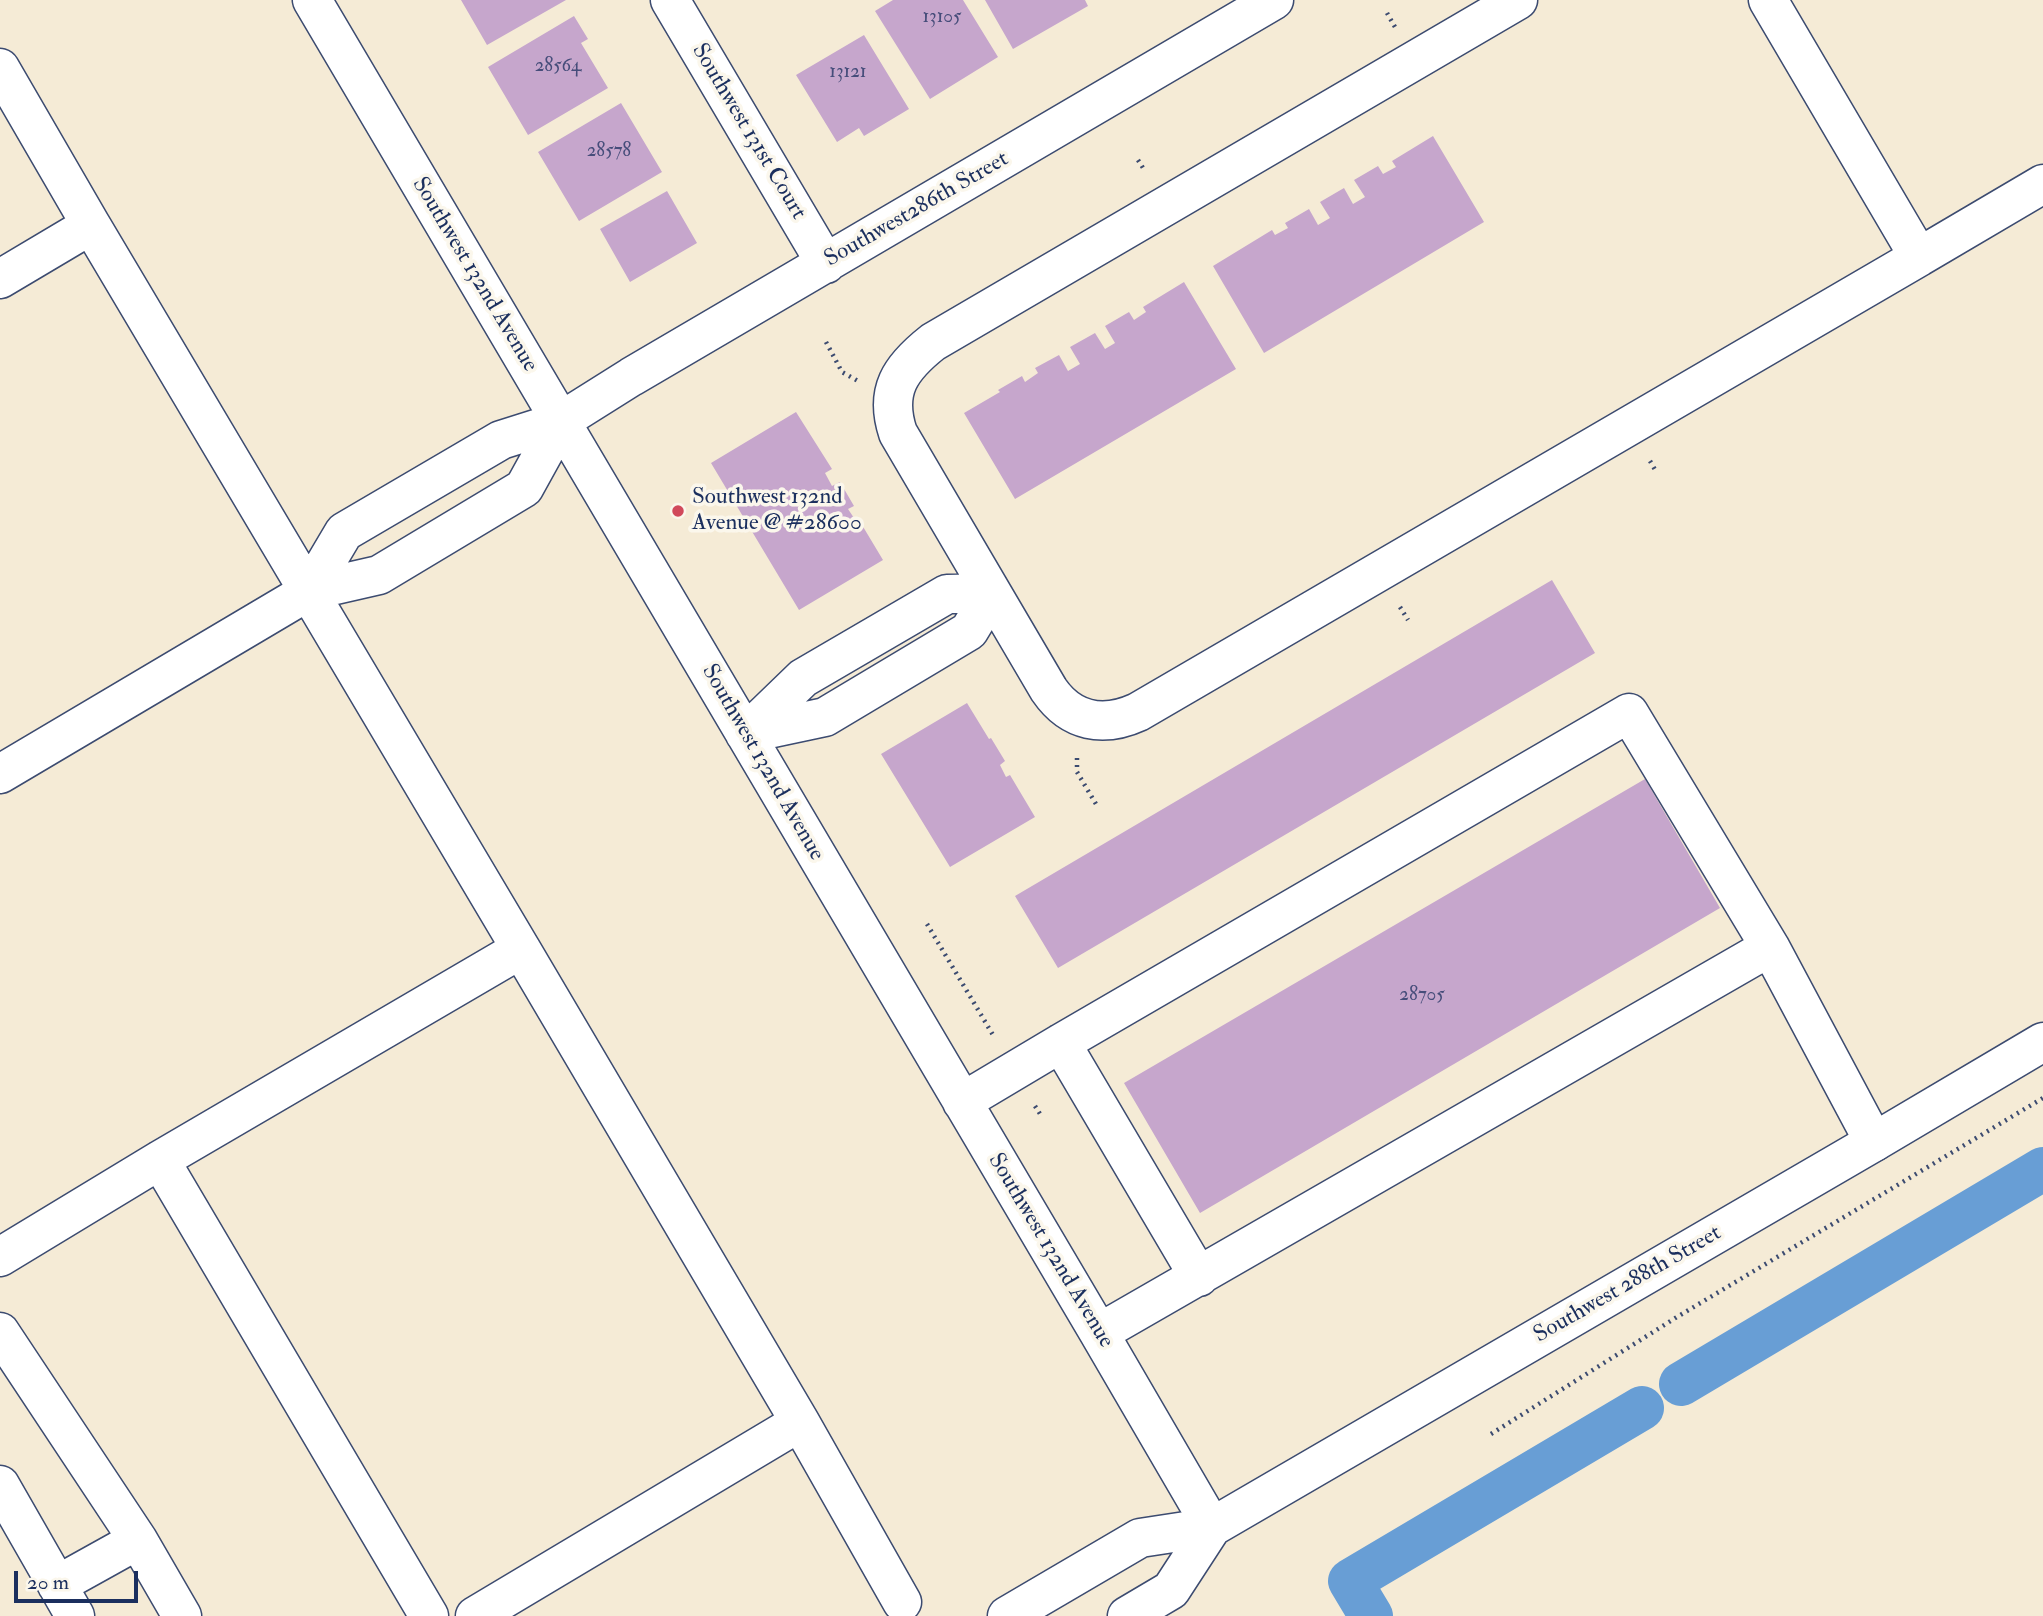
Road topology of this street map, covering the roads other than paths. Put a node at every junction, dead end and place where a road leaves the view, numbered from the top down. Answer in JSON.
{"nodes":[{"id":1,"x":312,"y":0,"type":"edge"},
{"id":2,"x":670,"y":0,"type":"edge"},
{"id":3,"x":1274,"y":0,"type":"edge"},
{"id":4,"x":1518,"y":0,"type":"edge"},
{"id":5,"x":1768,"y":0,"type":"edge"},
{"id":6,"x":0,"y":68,"type":"edge"},
{"id":7,"x":2043,"y":184,"type":"edge"},
{"id":8,"x":91,"y":225,"type":"junction"},
{"id":9,"x":1919,"y":257,"type":"junction"},
{"id":10,"x":826,"y":264,"type":"junction"},
{"id":11,"x":0,"y":279,"type":"edge"},
{"id":12,"x":561,"y":421,"type":"junction"},
{"id":13,"x":309,"y":591,"type":"junction"},
{"id":14,"x":992,"y":593,"type":"junction"},
{"id":15,"x":745,"y":734,"type":"junction"},
{"id":16,"x":0,"y":774,"type":"edge"},
{"id":17,"x":1770,"y":947,"type":"junction"},
{"id":18,"x":521,"y":949,"type":"junction"},
{"id":19,"x":1061,"y":1042,"type":"junction"},
{"id":20,"x":2043,"y":1042,"type":"edge"},
{"id":21,"x":962,"y":1102,"type":"junction"},
{"id":22,"x":1874,"y":1142,"type":"junction"},
{"id":23,"x":160,"y":1160,"type":"junction"},
{"id":24,"x":0,"y":1257,"type":"edge"},
{"id":25,"x":1199,"y":1277,"type":"junction"},
{"id":26,"x":0,"y":1332,"type":"edge"},
{"id":27,"x":1099,"y":1333,"type":"junction"},
{"id":28,"x":800,"y":1422,"type":"junction"},
{"id":29,"x":0,"y":1485,"type":"edge"},
{"id":30,"x":1212,"y":1527,"type":"junction"},
{"id":31,"x":138,"y":1541,"type":"junction"},
{"id":32,"x":66,"y":1600,"type":"edge"},
{"id":33,"x":902,"y":1602,"type":"dead end"},
{"id":34,"x":182,"y":1616,"type":"edge"},
{"id":35,"x":429,"y":1616,"type":"edge"},
{"id":36,"x":475,"y":1616,"type":"edge"},
{"id":37,"x":1007,"y":1616,"type":"edge"},
{"id":38,"x":1127,"y":1616,"type":"edge"}],
"edges":[{"from":1,"to":12,"type":"street","name":"Southwest 132nd Avenue"},
{"from":2,"to":10,"type":"street","name":"Southwest 131st Court"},
{"from":3,"to":10,"type":"street","name":"Southwest286th Street"},
{"from":4,"to":14,"type":"street"},
{"from":5,"to":9,"type":"street"},
{"from":6,"to":8,"type":"street"},
{"from":7,"to":9,"type":"street"},
{"from":8,"to":11,"type":"street"},
{"from":8,"to":13,"type":"street"},
{"from":9,"to":14,"type":"street"},
{"from":10,"to":12,"type":"street","name":"Southwest286th Street"},
{"from":12,"to":13,"type":"street"},
{"from":12,"to":13,"type":"street"},
{"from":12,"to":15,"type":"street","name":"Southwest 132nd Avenue"},
{"from":13,"to":16,"type":"street"},
{"from":13,"to":18,"type":"street"},
{"from":14,"to":15,"type":"street"},
{"from":15,"to":21,"type":"street","name":"Southwest 132nd Avenue"},
{"from":17,"to":19,"type":"street"},
{"from":17,"to":22,"type":"street"},
{"from":17,"to":25,"type":"street"},
{"from":18,"to":23,"type":"street"},
{"from":18,"to":28,"type":"street"},
{"from":19,"to":21,"type":"street"},
{"from":19,"to":25,"type":"street"},
{"from":20,"to":22,"type":"street","name":"Southwest 288th Street"},
{"from":21,"to":27,"type":"street","name":"Southwest 132nd Avenue"},
{"from":22,"to":30,"type":"street","name":"Southwest 288th Street"},
{"from":23,"to":24,"type":"street"},
{"from":23,"to":35,"type":"street"},
{"from":25,"to":27,"type":"street"},
{"from":26,"to":31,"type":"street"},
{"from":27,"to":30,"type":"street","name":"Southwest 132nd Avenue"},
{"from":28,"to":33,"type":"street"},
{"from":28,"to":36,"type":"street"},
{"from":29,"to":32,"type":"street"},
{"from":30,"to":37,"type":"street","name":"Southwest 288th Street"},
{"from":30,"to":38,"type":"street","name":"Southwest 288th Street"},
{"from":31,"to":32,"type":"street"},
{"from":31,"to":34,"type":"street"}]}
